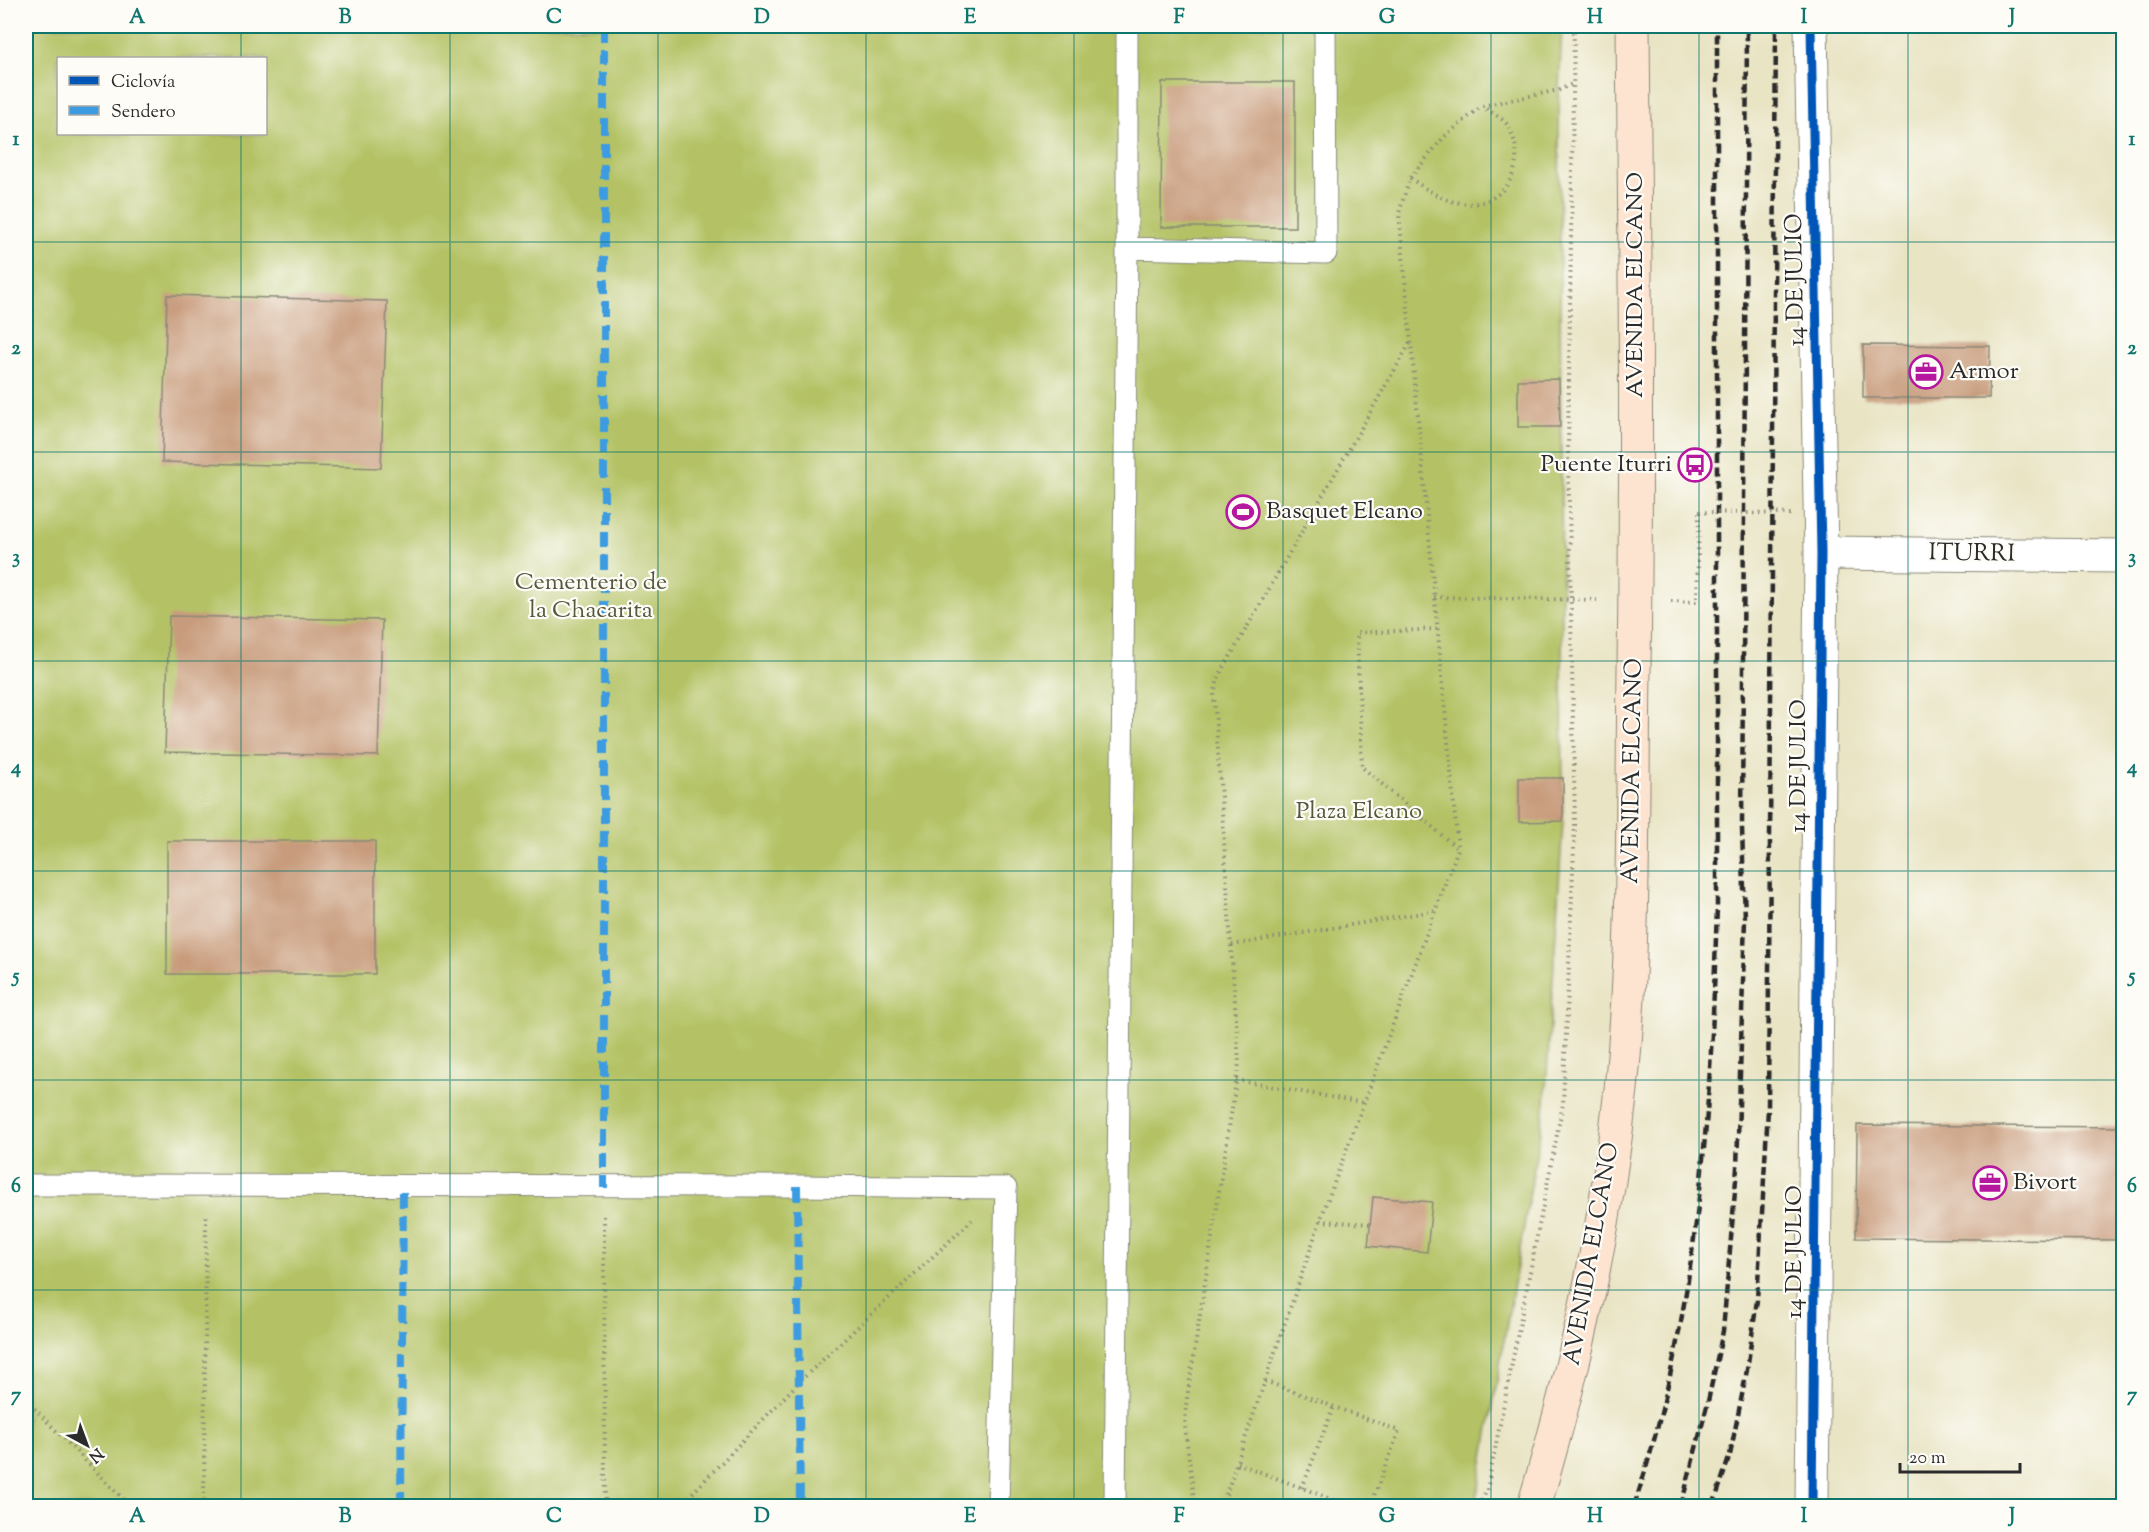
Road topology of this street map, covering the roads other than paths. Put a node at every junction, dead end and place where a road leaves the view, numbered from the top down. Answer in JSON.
{"nodes":[{"id":1,"x":1127,"y":26,"type":"edge"},
{"id":2,"x":1324,"y":26,"type":"edge"},
{"id":3,"x":1633,"y":26,"type":"edge"},
{"id":4,"x":1811,"y":26,"type":"edge"},
{"id":5,"x":1127,"y":248,"type":"junction"},
{"id":6,"x":1821,"y":553,"type":"junction"},
{"id":7,"x":2124,"y":556,"type":"edge"},
{"id":8,"x":26,"y":1185,"type":"edge"},
{"id":9,"x":998,"y":1506,"type":"edge"},
{"id":10,"x":1115,"y":1506,"type":"edge"},
{"id":11,"x":1534,"y":1506,"type":"edge"},
{"id":12,"x":1812,"y":1506,"type":"edge"}],
"edges":[{"from":1,"to":5,"type":"lane"},
{"from":2,"to":5,"type":"lane"},
{"from":3,"to":11,"type":"main road","name":"AVENIDA ELCANO"},
{"from":4,"to":6,"type":"street","name":"14 DE JULIO"},
{"from":5,"to":10,"type":"lane"},
{"from":6,"to":7,"type":"street","name":"ITURRI"},
{"from":6,"to":12,"type":"street","name":"14 DE JULIO"},
{"from":8,"to":9,"type":"lane"}]}
